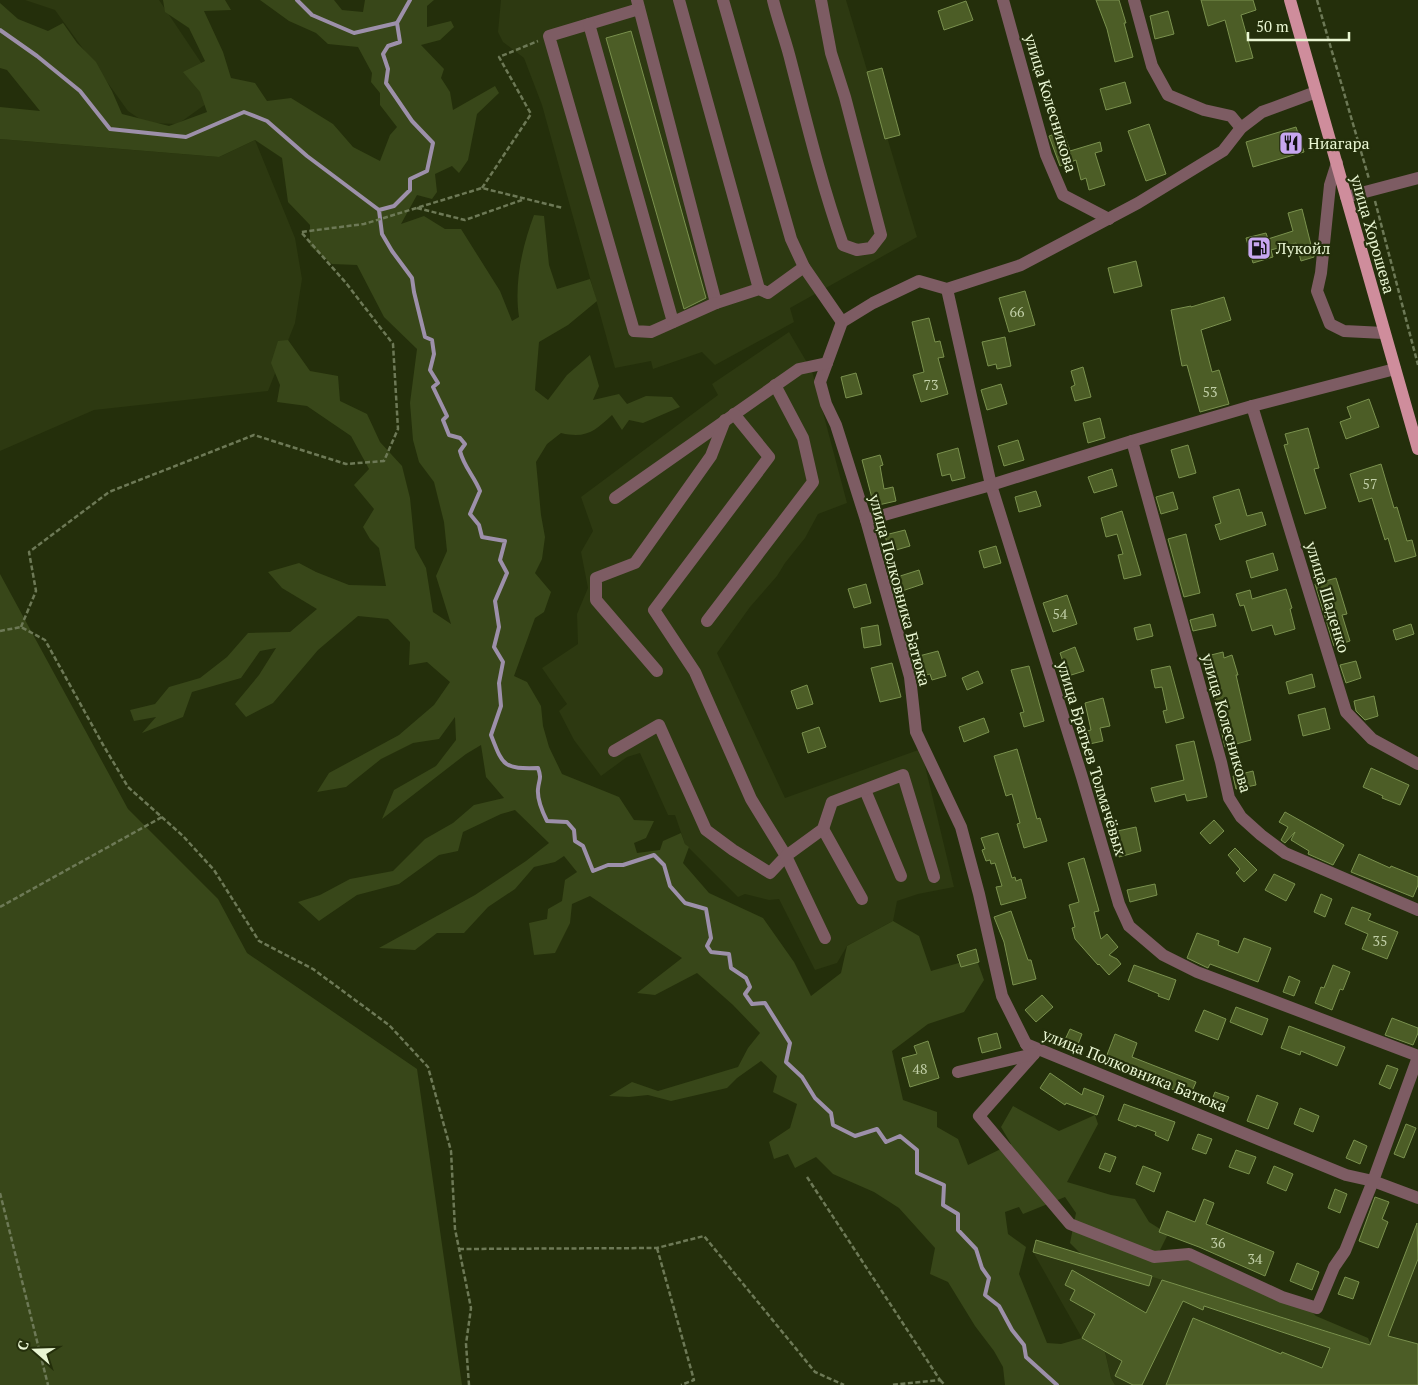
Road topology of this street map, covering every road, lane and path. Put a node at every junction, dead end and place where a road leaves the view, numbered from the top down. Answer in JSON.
{"nodes":[{"id":1,"x":679,"y":0,"type":"edge"},
{"id":2,"x":723,"y":0,"type":"edge"},
{"id":3,"x":773,"y":0,"type":"edge"},
{"id":4,"x":821,"y":0,"type":"edge"},
{"id":5,"x":1003,"y":0,"type":"edge"},
{"id":6,"x":1134,"y":0,"type":"edge"},
{"id":7,"x":1290,"y":0,"type":"edge"},
{"id":8,"x":638,"y":5,"type":"edge"},
{"id":9,"x":589,"y":24,"type":"junction"},
{"id":10,"x":549,"y":36,"type":"junction"},
{"id":11,"x":1316,"y":92,"type":"junction"},
{"id":12,"x":1241,"y":128,"type":"junction"},
{"id":13,"x":1337,"y":164,"type":"junction"},
{"id":14,"x":1418,"y":178,"type":"edge"},
{"id":15,"x":482,"y":188,"type":"junction"},
{"id":16,"x":1346,"y":197,"type":"junction"},
{"id":17,"x":524,"y":200,"type":"junction"},
{"id":18,"x":416,"y":208,"type":"junction"},
{"id":19,"x":563,"y":208,"type":"dead end"},
{"id":20,"x":1109,"y":219,"type":"junction"},
{"id":21,"x":804,"y":267,"type":"junction"},
{"id":22,"x":947,"y":289,"type":"junction"},
{"id":23,"x":759,"y":290,"type":"junction"},
{"id":24,"x":716,"y":303,"type":"junction"},
{"id":25,"x":672,"y":322,"type":"junction"},
{"id":26,"x":842,"y":322,"type":"junction"},
{"id":27,"x":1384,"y":333,"type":"junction"},
{"id":28,"x":827,"y":364,"type":"junction"},
{"id":29,"x":1395,"y":369,"type":"junction"},
{"id":30,"x":775,"y":385,"type":"junction"},
{"id":31,"x":1252,"y":406,"type":"junction"},
{"id":32,"x":729,"y":417,"type":"junction"},
{"id":33,"x":1132,"y":441,"type":"junction"},
{"id":34,"x":1418,"y":449,"type":"edge"},
{"id":35,"x":991,"y":485,"type":"junction"},
{"id":36,"x":615,"y":498,"type":"dead end"},
{"id":37,"x":866,"y":520,"type":"junction"},
{"id":38,"x":707,"y":621,"type":"dead end"},
{"id":39,"x":21,"y":627,"type":"junction"},
{"id":40,"x":0,"y":631,"type":"edge"},
{"id":41,"x":657,"y":671,"type":"dead end"},
{"id":42,"x":614,"y":751,"type":"dead end"},
{"id":43,"x":1418,"y":764,"type":"edge"},
{"id":44,"x":865,"y":790,"type":"junction"},
{"id":45,"x":162,"y":817,"type":"junction"},
{"id":46,"x":824,"y":829,"type":"junction"},
{"id":47,"x":786,"y":856,"type":"junction"},
{"id":48,"x":901,"y":876,"type":"dead end"},
{"id":49,"x":934,"y":877,"type":"dead end"},
{"id":50,"x":862,"y":899,"type":"dead end"},
{"id":51,"x":0,"y":907,"type":"edge"},
{"id":52,"x":1418,"y":910,"type":"edge"},
{"id":53,"x":825,"y":938,"type":"dead end"},
{"id":54,"x":1026,"y":1044,"type":"junction"},
{"id":55,"x":1034,"y":1054,"type":"junction"},
{"id":56,"x":1418,"y":1057,"type":"edge"},
{"id":57,"x":958,"y":1072,"type":"dead end"},
{"id":58,"x":807,"y":1176,"type":"dead end"},
{"id":59,"x":1373,"y":1181,"type":"junction"},
{"id":60,"x":0,"y":1193,"type":"edge"},
{"id":61,"x":1418,"y":1198,"type":"edge"},
{"id":62,"x":657,"y":1248,"type":"junction"},
{"id":63,"x":459,"y":1249,"type":"junction"},
{"id":64,"x":940,"y":1380,"type":"junction"},
{"id":65,"x":48,"y":1385,"type":"edge"},
{"id":66,"x":469,"y":1385,"type":"edge"},
{"id":67,"x":681,"y":1385,"type":"edge"},
{"id":68,"x":844,"y":1385,"type":"edge"},
{"id":69,"x":891,"y":1385,"type":"edge"},
{"id":70,"x":945,"y":1385,"type":"edge"}],
"edges":[{"from":1,"to":23,"type":"street"},
{"from":2,"to":21,"type":"street"},
{"from":3,"to":4,"type":"street"},
{"from":5,"to":20,"type":"street","name":"улица Колесникова"},
{"from":6,"to":12,"type":"street"},
{"from":7,"to":11,"type":"main road","name":"улица Хорошева"},
{"from":8,"to":9,"type":"street"},
{"from":8,"to":24,"type":"street"},
{"from":9,"to":10,"type":"street"},
{"from":9,"to":25,"type":"street"},
{"from":10,"to":15,"type":"path"},
{"from":10,"to":25,"type":"street"},
{"from":11,"to":12,"type":"street"},
{"from":11,"to":13,"type":"main road","name":"улица Хорошева"},
{"from":12,"to":20,"type":"street"},
{"from":13,"to":16,"type":"main road","name":"улица Хорошева"},
{"from":13,"to":27,"type":"street"},
{"from":14,"to":16,"type":"street"},
{"from":15,"to":17,"type":"path"},
{"from":15,"to":18,"type":"path"},
{"from":16,"to":27,"type":"main road","name":"улица Хорошева"},
{"from":17,"to":18,"type":"path"},
{"from":17,"to":19,"type":"path"},
{"from":18,"to":39,"type":"path"},
{"from":20,"to":22,"type":"street"},
{"from":21,"to":23,"type":"street"},
{"from":21,"to":26,"type":"street"},
{"from":22,"to":26,"type":"street"},
{"from":22,"to":35,"type":"street","name":"улица Братьев Толмачёвых"},
{"from":23,"to":24,"type":"street"},
{"from":24,"to":25,"type":"street"},
{"from":26,"to":28,"type":"street","name":"улица Полковника Батюка"},
{"from":27,"to":29,"type":"main road","name":"улица Хорошева"},
{"from":28,"to":30,"type":"street"},
{"from":28,"to":37,"type":"street","name":"улица Полковника Батюка"},
{"from":29,"to":31,"type":"street"},
{"from":29,"to":34,"type":"main road","name":"улица Хорошева"},
{"from":30,"to":32,"type":"street"},
{"from":30,"to":38,"type":"street"},
{"from":31,"to":33,"type":"street"},
{"from":31,"to":43,"type":"street","name":"улица Шаденко"},
{"from":32,"to":36,"type":"street"},
{"from":32,"to":41,"type":"street"},
{"from":32,"to":47,"type":"street"},
{"from":33,"to":35,"type":"street"},
{"from":33,"to":52,"type":"street","name":"улица Колесникова"},
{"from":35,"to":37,"type":"street"},
{"from":35,"to":56,"type":"street","name":"улица Братьев Толмачёвых"},
{"from":37,"to":54,"type":"street","name":"улица Полковника Батюка"},
{"from":39,"to":40,"type":"path"},
{"from":39,"to":45,"type":"path"},
{"from":42,"to":47,"type":"street"},
{"from":44,"to":46,"type":"street"},
{"from":44,"to":48,"type":"street"},
{"from":44,"to":49,"type":"street"},
{"from":45,"to":51,"type":"path"},
{"from":45,"to":63,"type":"path"},
{"from":46,"to":47,"type":"street"},
{"from":46,"to":50,"type":"street"},
{"from":47,"to":53,"type":"street"},
{"from":54,"to":55,"type":"street"},
{"from":54,"to":59,"type":"street","name":"улица Полковника Батюка"},
{"from":55,"to":57,"type":"street"},
{"from":55,"to":59,"type":"street"},
{"from":56,"to":59,"type":"street"},
{"from":58,"to":64,"type":"path"},
{"from":59,"to":61,"type":"street","name":"улица Полковника Батюка"},
{"from":60,"to":65,"type":"path"},
{"from":62,"to":63,"type":"path"},
{"from":62,"to":67,"type":"path"},
{"from":62,"to":68,"type":"path"},
{"from":63,"to":66,"type":"path"},
{"from":64,"to":69,"type":"path"},
{"from":64,"to":70,"type":"path"}]}
